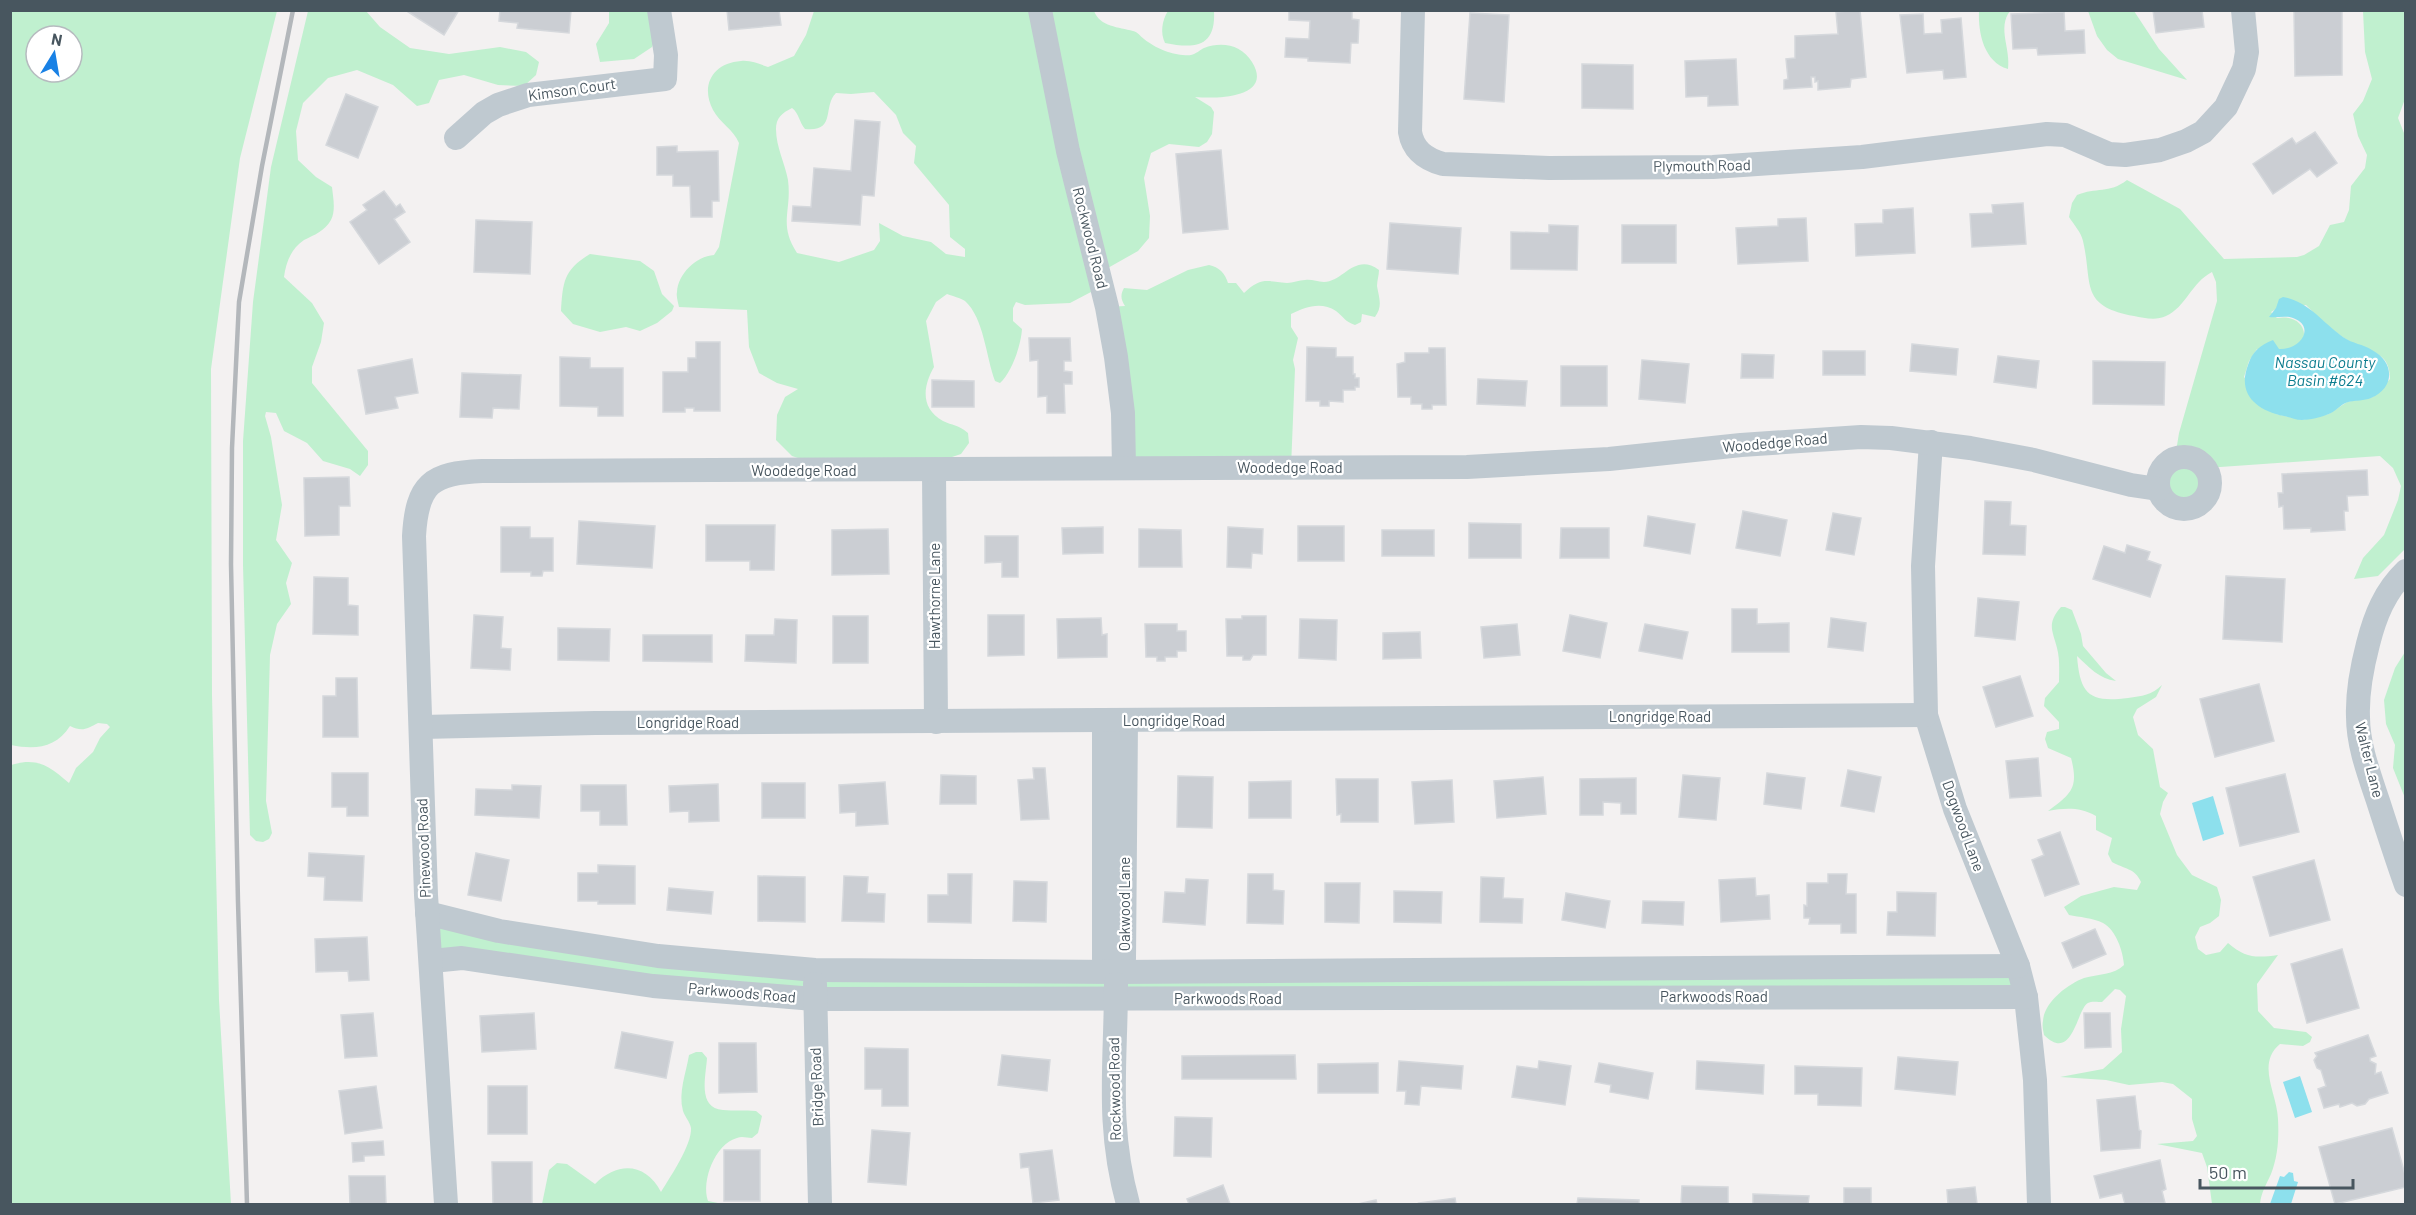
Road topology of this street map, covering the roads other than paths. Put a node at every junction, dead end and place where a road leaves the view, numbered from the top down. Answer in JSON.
{"nodes":[{"id":1,"x":659,"y":10,"type":"edge"},
{"id":2,"x":1040,"y":10,"type":"edge"},
{"id":3,"x":1413,"y":10,"type":"edge"},
{"id":4,"x":2243,"y":10,"type":"edge"},
{"id":5,"x":456,"y":138,"type":"dead end"},
{"id":6,"x":1931,"y":442,"type":"junction"},
{"id":7,"x":1124,"y":468,"type":"junction"},
{"id":8,"x":934,"y":471,"type":"junction"},
{"id":9,"x":2158,"y":489,"type":"dead end"},
{"id":10,"x":422,"y":493,"type":"joint"},
{"id":11,"x":2406,"y":571,"type":"edge"},
{"id":12,"x":1926,"y":715,"type":"junction"},
{"id":13,"x":1115,"y":721,"type":"junction"},
{"id":14,"x":936,"y":722,"type":"junction"},
{"id":15,"x":422,"y":727,"type":"junction"},
{"id":16,"x":2406,"y":885,"type":"edge"},
{"id":17,"x":427,"y":913,"type":"junction"},
{"id":18,"x":432,"y":961,"type":"junction"},
{"id":19,"x":2018,"y":966,"type":"junction"},
{"id":20,"x":815,"y":970,"type":"junction"},
{"id":21,"x":1116,"y":972,"type":"junction"},
{"id":22,"x":2026,"y":997,"type":"junction"},
{"id":23,"x":814,"y":999,"type":"junction"},
{"id":24,"x":1116,"y":1000,"type":"junction"},
{"id":25,"x":446,"y":1204,"type":"edge"},
{"id":26,"x":820,"y":1204,"type":"edge"},
{"id":27,"x":1128,"y":1204,"type":"edge"},
{"id":28,"x":2039,"y":1204,"type":"edge"}],
"edges":[{"from":1,"to":5,"type":"street","name":"Kimson Court"},
{"from":2,"to":7,"type":"street","name":"Rockwood Road"},
{"from":3,"to":4,"type":"street","name":"Plymouth Road"},
{"from":6,"to":7,"type":"street","name":"Woodedge Road"},
{"from":6,"to":9,"type":"street","name":"Woodedge Road"},
{"from":6,"to":12,"type":"street","name":"Dogwood Lane"},
{"from":7,"to":8,"type":"street","name":"Woodedge Road"},
{"from":8,"to":10,"type":"street","name":"Woodedge Road"},
{"from":8,"to":14,"type":"street","name":"Hawthorne Lane"},
{"from":10,"to":15,"type":"street","name":"Pinewood Road"},
{"from":11,"to":16,"type":"street","name":"Walter Lane"},
{"from":12,"to":13,"type":"street","name":"Longridge Road"},
{"from":12,"to":19,"type":"street","name":"Dogwood Lane"},
{"from":13,"to":14,"type":"street","name":"Longridge Road"},
{"from":13,"to":21,"type":"street","name":"Oakwood Lane"},
{"from":14,"to":15,"type":"street","name":"Longridge Road"},
{"from":15,"to":17,"type":"street","name":"Pinewood Road"},
{"from":17,"to":18,"type":"street","name":"Pinewood Road"},
{"from":17,"to":20,"type":"street","name":"Parkwoods Road"},
{"from":18,"to":23,"type":"street","name":"Parkwoods Road"},
{"from":18,"to":25,"type":"street","name":"Pinewood Road"},
{"from":19,"to":21,"type":"street","name":"Parkwoods Road"},
{"from":19,"to":22,"type":"street","name":"Dogwood Lane"},
{"from":20,"to":21,"type":"street","name":"Parkwoods Road"},
{"from":20,"to":23,"type":"street","name":"Bridge Road"},
{"from":21,"to":24,"type":"street","name":"Rockwood Road"},
{"from":22,"to":24,"type":"street","name":"Parkwoods Road"},
{"from":22,"to":28,"type":"street","name":"Dogwood Lane"},
{"from":23,"to":24,"type":"street","name":"Parkwoods Road"},
{"from":23,"to":26,"type":"street","name":"Bridge Road"},
{"from":24,"to":27,"type":"street","name":"Rockwood Road"}]}
